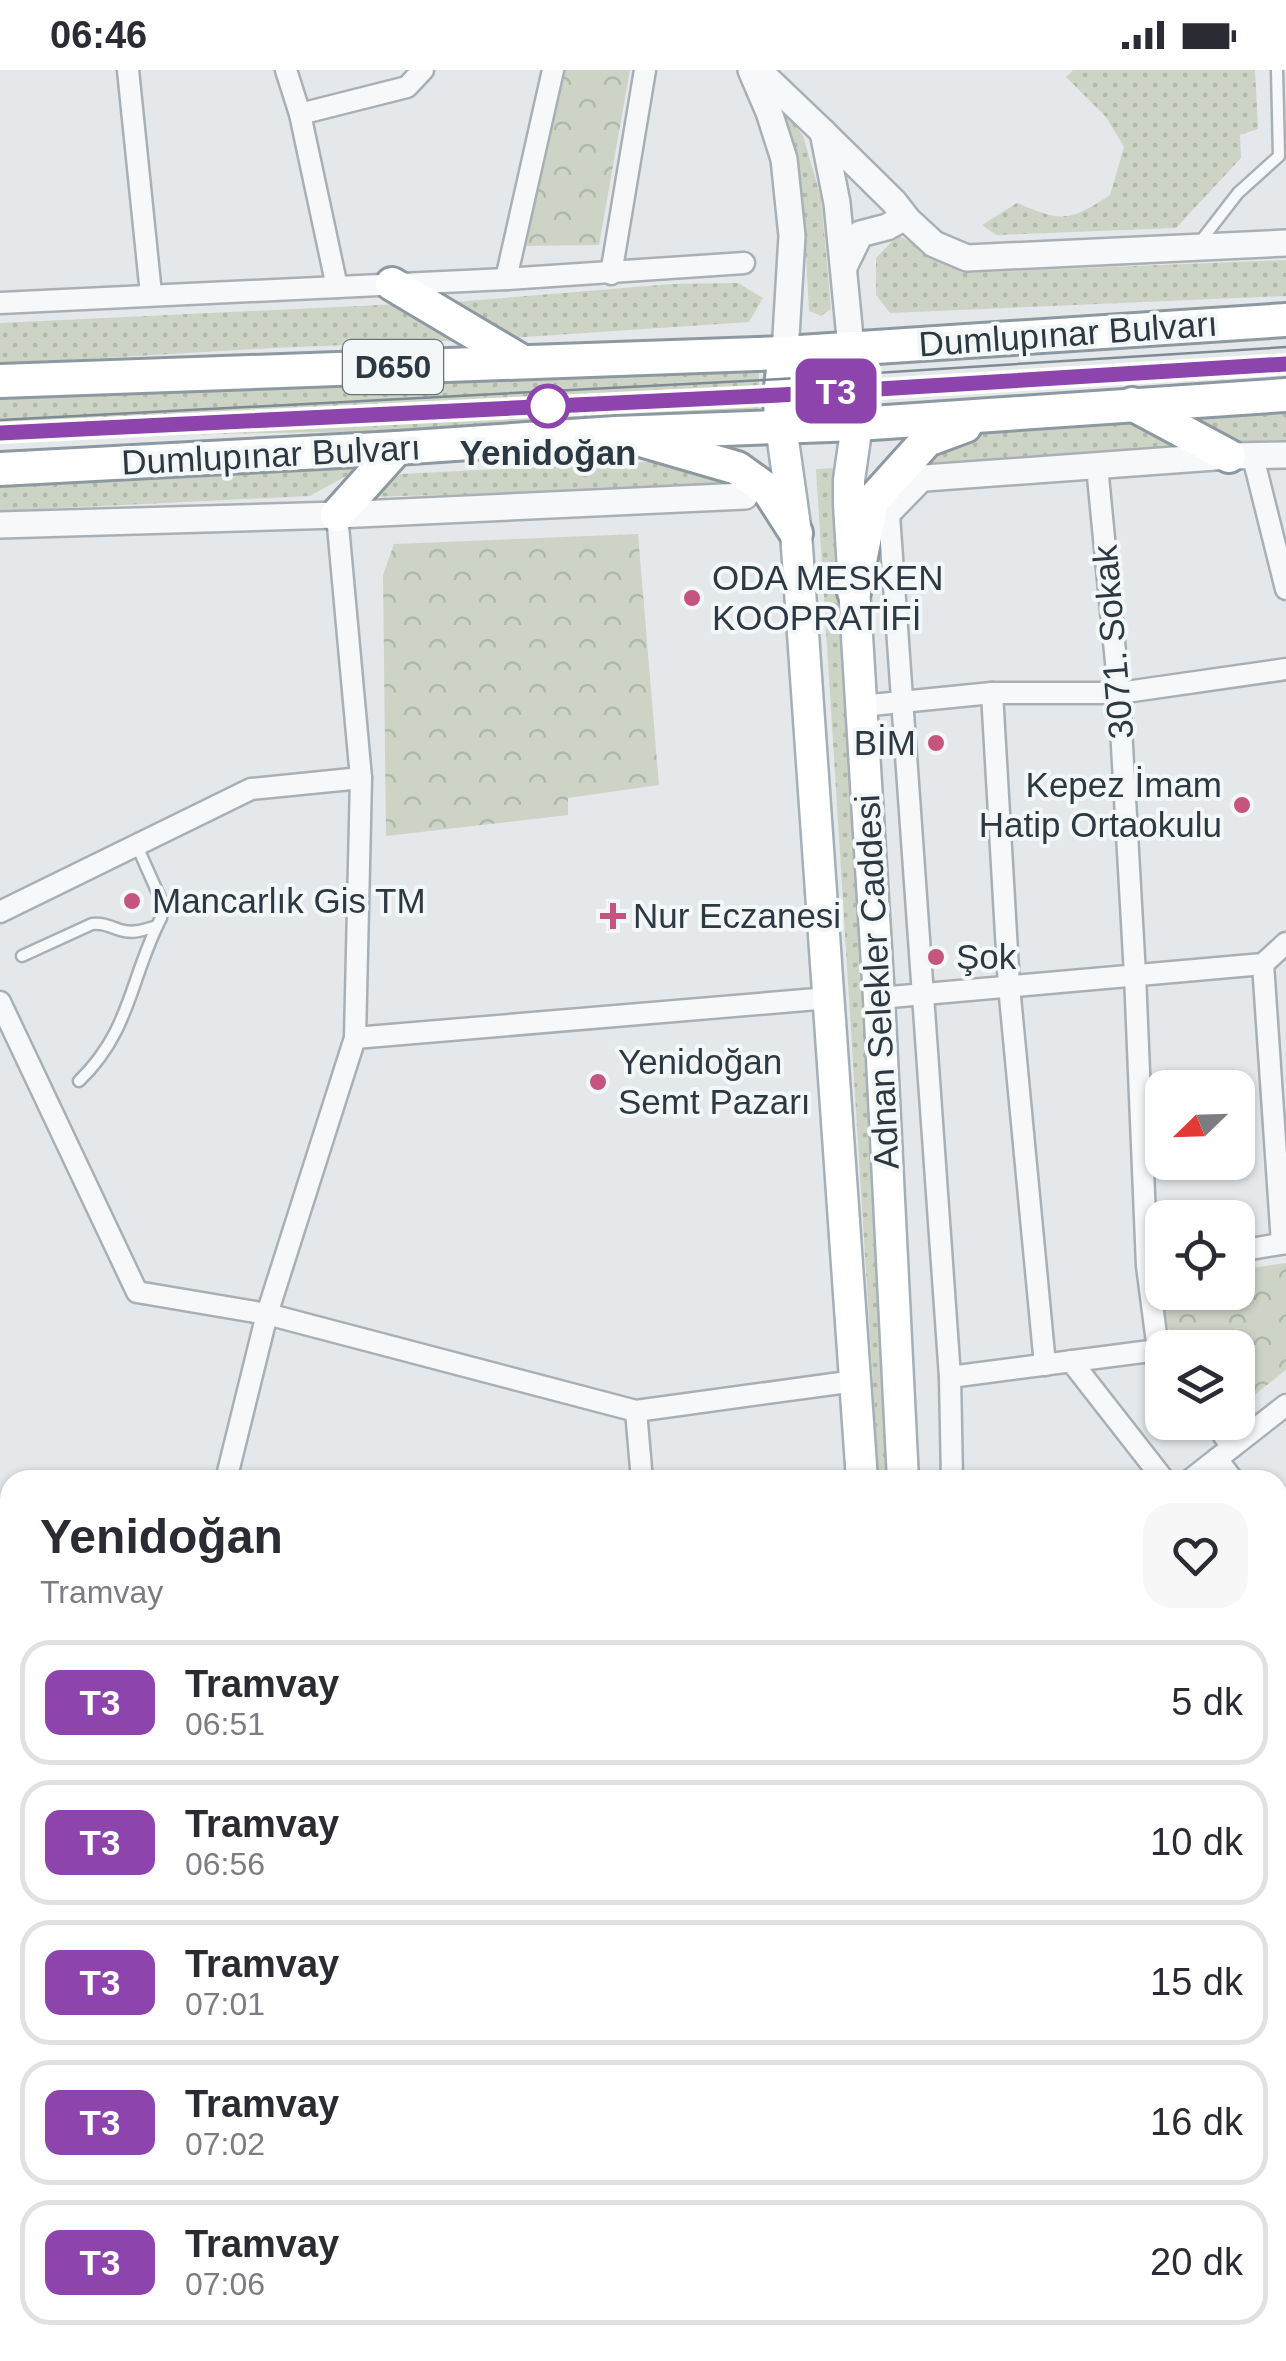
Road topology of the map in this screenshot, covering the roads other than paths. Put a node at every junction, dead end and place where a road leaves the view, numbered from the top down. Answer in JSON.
{"nodes":[{"id":1,"x":128,"y":70,"type":"edge"},
{"id":2,"x":286,"y":70,"type":"edge"},
{"id":3,"x":423,"y":70,"type":"edge"},
{"id":4,"x":554,"y":70,"type":"edge"},
{"id":5,"x":645,"y":70,"type":"edge"},
{"id":6,"x":754,"y":70,"type":"edge"},
{"id":7,"x":1277,"y":70,"type":"edge"},
{"id":8,"x":1282,"y":92,"type":"edge"},
{"id":9,"x":300,"y":114,"type":"junction"},
{"id":10,"x":823,"y":132,"type":"junction"},
{"id":11,"x":905,"y":216,"type":"junction"},
{"id":12,"x":1286,"y":243,"type":"edge"},
{"id":13,"x":1196,"y":247,"type":"junction"},
{"id":14,"x":744,"y":263,"type":"dead end"},
{"id":15,"x":844,"y":267,"type":"junction"},
{"id":16,"x":612,"y":274,"type":"junction"},
{"id":17,"x":506,"y":280,"type":"junction"},
{"id":18,"x":392,"y":284,"type":"junction"},
{"id":19,"x":337,"y":287,"type":"junction"},
{"id":20,"x":150,"y":294,"type":"junction"},
{"id":21,"x":0,"y":303,"type":"edge"},
{"id":22,"x":1286,"y":320,"type":"edge"},
{"id":23,"x":851,"y":348,"type":"junction"},
{"id":24,"x":785,"y":353,"type":"junction"},
{"id":25,"x":523,"y":362,"type":"junction"},
{"id":26,"x":0,"y":381,"type":"edge"},
{"id":27,"x":1286,"y":395,"type":"edge"},
{"id":28,"x":1132,"y":404,"type":"junction"},
{"id":29,"x":996,"y":414,"type":"junction"},
{"id":30,"x":856,"y":424,"type":"junction"},
{"id":31,"x":781,"y":426,"type":"junction"},
{"id":32,"x":615,"y":433,"type":"junction"},
{"id":33,"x":397,"y":448,"type":"junction"},
{"id":34,"x":1286,"y":455,"type":"edge"},
{"id":35,"x":1241,"y":457,"type":"junction"},
{"id":36,"x":1097,"y":466,"type":"junction"},
{"id":37,"x":0,"y":469,"type":"edge"},
{"id":38,"x":925,"y":478,"type":"joint"},
{"id":39,"x":745,"y":496,"type":"dead end"},
{"id":40,"x":337,"y":515,"type":"junction"},
{"id":41,"x":0,"y":525,"type":"edge"},
{"id":42,"x":796,"y":533,"type":"junction"},
{"id":43,"x":1286,"y":589,"type":"edge"},
{"id":44,"x":854,"y":592,"type":"junction"},
{"id":45,"x":1286,"y":669,"type":"edge"},
{"id":46,"x":1119,"y":693,"type":"junction"},
{"id":47,"x":992,"y":694,"type":"junction"},
{"id":48,"x":902,"y":702,"type":"junction"},
{"id":49,"x":860,"y":706,"type":"junction"},
{"id":50,"x":361,"y":778,"type":"junction"},
{"id":51,"x":136,"y":845,"type":"junction"},
{"id":52,"x":0,"y":912,"type":"edge"},
{"id":53,"x":157,"y":926,"type":"junction"},
{"id":54,"x":1286,"y":943,"type":"edge"},
{"id":55,"x":22,"y":956,"type":"dead end"},
{"id":56,"x":1263,"y":964,"type":"junction"},
{"id":57,"x":1135,"y":975,"type":"junction"},
{"id":58,"x":1009,"y":986,"type":"junction"},
{"id":59,"x":924,"y":994,"type":"junction"},
{"id":60,"x":829,"y":998,"type":"junction"},
{"id":61,"x":879,"y":998,"type":"junction"},
{"id":62,"x":0,"y":1002,"type":"edge"},
{"id":63,"x":356,"y":1038,"type":"junction"},
{"id":64,"x":79,"y":1081,"type":"dead end"},
{"id":65,"x":1151,"y":1200,"type":"edge"},
{"id":66,"x":1284,"y":1243,"type":"edge"},
{"id":67,"x":1255,"y":1248,"type":"edge"},
{"id":68,"x":267,"y":1314,"type":"junction"},
{"id":69,"x":1145,"y":1354,"type":"edge"},
{"id":70,"x":1071,"y":1361,"type":"junction"},
{"id":71,"x":1045,"y":1364,"type":"junction"},
{"id":72,"x":950,"y":1377,"type":"junction"},
{"id":73,"x":855,"y":1381,"type":"junction"},
{"id":74,"x":1286,"y":1405,"type":"edge"},
{"id":75,"x":636,"y":1411,"type":"junction"},
{"id":76,"x":1220,"y":1440,"type":"edge"},
{"id":77,"x":1224,"y":1453,"type":"junction"},
{"id":78,"x":228,"y":1470,"type":"edge"},
{"id":79,"x":641,"y":1470,"type":"edge"},
{"id":80,"x":861,"y":1470,"type":"edge"},
{"id":81,"x":903,"y":1470,"type":"edge"},
{"id":82,"x":952,"y":1470,"type":"edge"},
{"id":83,"x":1156,"y":1470,"type":"edge"},
{"id":84,"x":1203,"y":1470,"type":"edge"},
{"id":85,"x":1230,"y":1470,"type":"edge"}],
"edges":[{"from":1,"to":20,"type":"street"},
{"from":2,"to":9,"type":"street"},
{"from":3,"to":9,"type":"street"},
{"from":4,"to":17,"type":"street"},
{"from":5,"to":16,"type":"street"},
{"from":6,"to":10,"type":"street"},
{"from":6,"to":24,"type":"street"},
{"from":7,"to":8,"type":"lane"},
{"from":8,"to":13,"type":"lane"},
{"from":9,"to":19,"type":"street"},
{"from":10,"to":11,"type":"street"},
{"from":10,"to":15,"type":"street"},
{"from":11,"to":13,"type":"street"},
{"from":11,"to":15,"type":"street"},
{"from":12,"to":13,"type":"street"},
{"from":14,"to":16,"type":"street"},
{"from":15,"to":23,"type":"street"},
{"from":16,"to":17,"type":"street"},
{"from":17,"to":18,"type":"street"},
{"from":18,"to":19,"type":"street"},
{"from":18,"to":25,"type":"highway"},
{"from":19,"to":20,"type":"street"},
{"from":20,"to":21,"type":"street"},
{"from":22,"to":23,"type":"highway","name":"Dumlupınar Bulvarı","number":"D650"},
{"from":23,"to":24,"type":"highway","name":"Dumlupınar Bulvarı","number":"D650"},
{"from":23,"to":30,"type":"highway"},
{"from":24,"to":25,"type":"highway","name":"Dumlupınar Bulvarı","number":"D650"},
{"from":24,"to":31,"type":"highway"},
{"from":25,"to":26,"type":"highway","name":"Dumlupınar Bulvarı","number":"D650"},
{"from":27,"to":28,"type":"highway","name":"Dumlupınar Bulvarı","number":"D650"},
{"from":28,"to":29,"type":"highway","name":"Dumlupınar Bulvarı","number":"D650"},
{"from":28,"to":35,"type":"highway"},
{"from":29,"to":30,"type":"highway","name":"Dumlupınar Bulvarı","number":"D650"},
{"from":29,"to":44,"type":"highway"},
{"from":30,"to":31,"type":"highway","name":"Dumlupınar Bulvarı","number":"D650"},
{"from":30,"to":44,"type":"main road","name":"Adnan Selekler Caddesi"},
{"from":31,"to":32,"type":"highway","name":"Dumlupınar Bulvarı","number":"D650"},
{"from":31,"to":42,"type":"main road","name":"Adnan Selekler Caddesi"},
{"from":32,"to":33,"type":"highway","name":"Dumlupınar Bulvarı","number":"D650"},
{"from":32,"to":42,"type":"highway"},
{"from":33,"to":37,"type":"highway","name":"Dumlupınar Bulvarı","number":"D650"},
{"from":33,"to":40,"type":"highway"},
{"from":34,"to":35,"type":"street"},
{"from":35,"to":36,"type":"street"},
{"from":35,"to":43,"type":"street"},
{"from":36,"to":38,"type":"street"},
{"from":36,"to":46,"type":"street","name":"3071. Sokak"},
{"from":38,"to":48,"type":"street"},
{"from":39,"to":40,"type":"street"},
{"from":40,"to":41,"type":"street"},
{"from":40,"to":50,"type":"street"},
{"from":42,"to":60,"type":"main road","name":"Adnan Selekler Caddesi"},
{"from":44,"to":49,"type":"main road","name":"Adnan Selekler Caddesi"},
{"from":45,"to":46,"type":"street"},
{"from":46,"to":47,"type":"street"},
{"from":46,"to":57,"type":"street","name":"3071. Sokak"},
{"from":47,"to":48,"type":"street"},
{"from":47,"to":58,"type":"street"},
{"from":48,"to":49,"type":"street"},
{"from":48,"to":59,"type":"street"},
{"from":49,"to":61,"type":"main road","name":"Adnan Selekler Caddesi"},
{"from":50,"to":51,"type":"street"},
{"from":50,"to":63,"type":"street"},
{"from":51,"to":52,"type":"street"},
{"from":51,"to":53,"type":"lane"},
{"from":53,"to":55,"type":"lane"},
{"from":53,"to":64,"type":"lane"},
{"from":54,"to":56,"type":"street"},
{"from":56,"to":57,"type":"street"},
{"from":56,"to":66,"type":"street"},
{"from":57,"to":58,"type":"street"},
{"from":57,"to":65,"type":"street","name":"3071. Sokak"},
{"from":58,"to":59,"type":"street"},
{"from":58,"to":71,"type":"street"},
{"from":59,"to":61,"type":"street"},
{"from":59,"to":72,"type":"street"},
{"from":60,"to":63,"type":"street"},
{"from":60,"to":73,"type":"main road","name":"Adnan Selekler Caddesi"},
{"from":61,"to":81,"type":"main road","name":"Adnan Selekler Caddesi"},
{"from":62,"to":68,"type":"street"},
{"from":63,"to":68,"type":"street"},
{"from":66,"to":67,"type":"street"},
{"from":68,"to":75,"type":"street"},
{"from":68,"to":78,"type":"street"},
{"from":69,"to":70,"type":"street"},
{"from":70,"to":71,"type":"street"},
{"from":70,"to":83,"type":"street"},
{"from":71,"to":72,"type":"street"},
{"from":72,"to":82,"type":"street"},
{"from":73,"to":75,"type":"street"},
{"from":73,"to":80,"type":"main road","name":"Adnan Selekler Caddesi"},
{"from":74,"to":77,"type":"street"},
{"from":75,"to":79,"type":"street"},
{"from":76,"to":77,"type":"street"},
{"from":77,"to":84,"type":"street"},
{"from":77,"to":85,"type":"street"}]}
